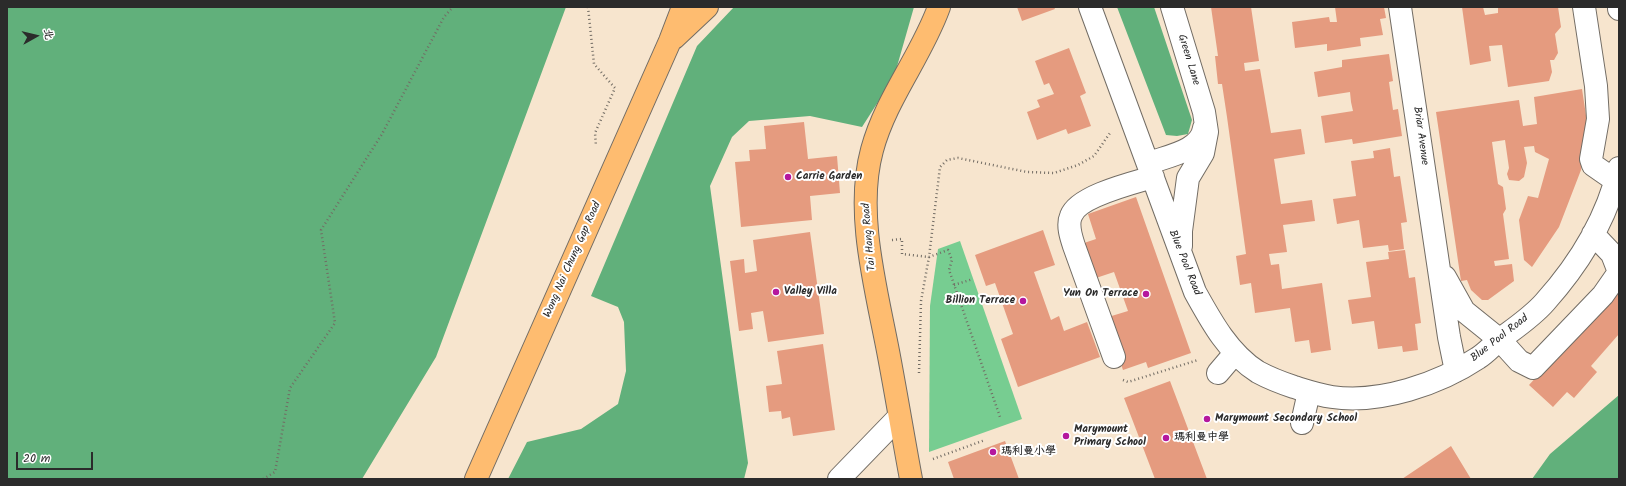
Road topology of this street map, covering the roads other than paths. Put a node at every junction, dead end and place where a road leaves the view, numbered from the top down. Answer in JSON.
{"nodes":[{"id":1,"x":683,"y":7,"type":"edge"},
{"id":2,"x":707,"y":7,"type":"edge"},
{"id":3,"x":939,"y":7,"type":"edge"},
{"id":4,"x":1090,"y":7,"type":"edge"},
{"id":5,"x":1172,"y":7,"type":"edge"},
{"id":6,"x":1400,"y":7,"type":"edge"},
{"id":7,"x":1584,"y":7,"type":"edge"},
{"id":8,"x":670,"y":41,"type":"junction"},
{"id":9,"x":1204,"y":112,"type":"junction"},
{"id":10,"x":1151,"y":170,"type":"junction"},
{"id":11,"x":1618,"y":174,"type":"edge"},
{"id":12,"x":1593,"y":234,"type":"junction"},
{"id":13,"x":1181,"y":260,"type":"junction"},
{"id":14,"x":1439,"y":265,"type":"junction"},
{"id":15,"x":1500,"y":340,"type":"junction"},
{"id":16,"x":1235,"y":353,"type":"junction"},
{"id":17,"x":1116,"y":367,"type":"road end"},
{"id":18,"x":1456,"y":371,"type":"junction"},
{"id":19,"x":1218,"y":373,"type":"dead end"},
{"id":20,"x":1310,"y":392,"type":"junction"},
{"id":21,"x":899,"y":417,"type":"junction"},
{"id":22,"x":1302,"y":423,"type":"dead end"},
{"id":23,"x":476,"y":479,"type":"edge"},
{"id":24,"x":839,"y":479,"type":"edge"},
{"id":25,"x":911,"y":479,"type":"edge"}],
"edges":[{"from":1,"to":8,"type":"main road","name":"Wong Nai Chung Gap Road"},
{"from":2,"to":8,"type":"main road","name":"Wong Nai Chung Gap Road"},
{"from":3,"to":21,"type":"main road","name":"Tai Hang Road"},
{"from":4,"to":10,"type":"street","name":"Blue Pool Road"},
{"from":5,"to":9,"type":"street","name":"Green Lane"},
{"from":6,"to":14,"type":"street","name":"Briar Avenue"},
{"from":7,"to":11,"type":"street"},
{"from":8,"to":23,"type":"main road","name":"Wong Nai Chung Gap Road"},
{"from":9,"to":10,"type":"street","name":"Green Lane"},
{"from":9,"to":13,"type":"street","name":"Green Lane"},
{"from":10,"to":13,"type":"street","name":"Blue Pool Road"},
{"from":10,"to":17,"type":"street","name":"Green Lane"},
{"from":11,"to":12,"type":"street","name":"Blue Pool Road"},
{"from":12,"to":15,"type":"street","name":"Blue Pool Road"},
{"from":12,"to":15,"type":"street","name":"Briar Avenue"},
{"from":13,"to":16,"type":"street","name":"Blue Pool Road"},
{"from":14,"to":15,"type":"street","name":"Briar Avenue"},
{"from":14,"to":18,"type":"street","name":"Briar Avenue"},
{"from":15,"to":18,"type":"street","name":"Blue Pool Road"},
{"from":16,"to":19,"type":"street"},
{"from":16,"to":20,"type":"street","name":"Blue Pool Road"},
{"from":18,"to":20,"type":"street","name":"Blue Pool Road"},
{"from":20,"to":22,"type":"street"},
{"from":21,"to":24,"type":"street"},
{"from":21,"to":25,"type":"main road","name":"Tai Hang Road"}]}
